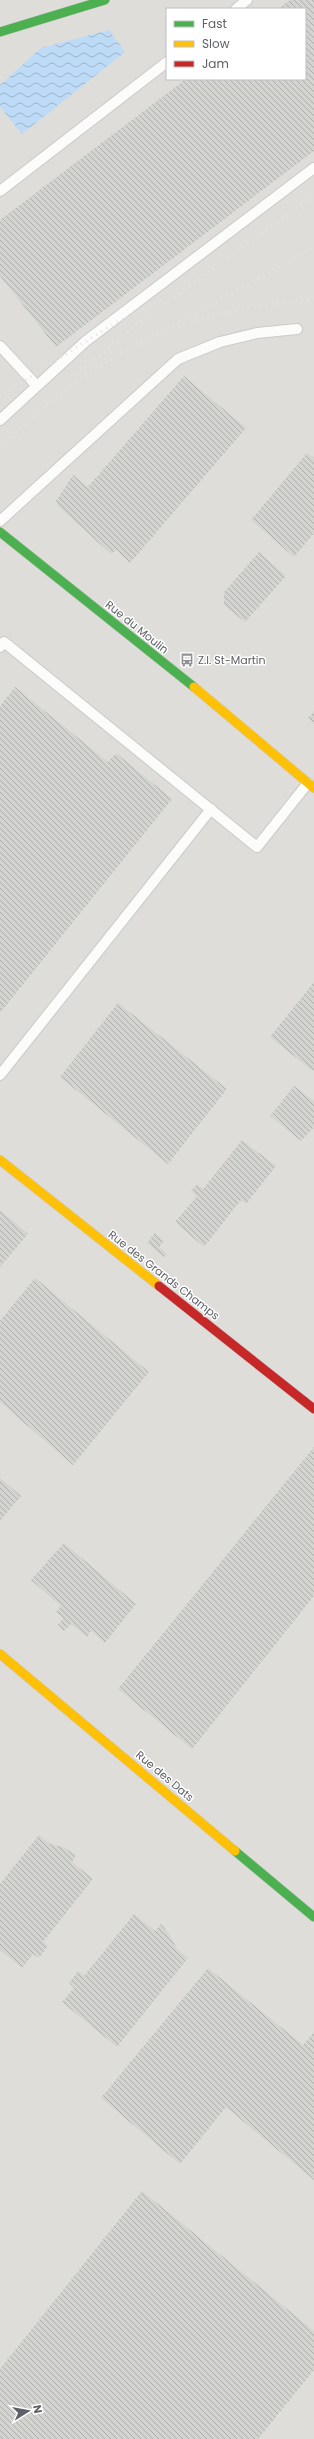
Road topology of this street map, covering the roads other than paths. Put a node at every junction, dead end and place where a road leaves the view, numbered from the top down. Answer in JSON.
{"nodes":[{"id":1,"x":61,"y":0,"type":"edge"},
{"id":2,"x":105,"y":0,"type":"edge"},
{"id":3,"x":247,"y":0,"type":"edge"},
{"id":4,"x":237,"y":8,"type":"edge"},
{"id":5,"x":65,"y":12,"type":"junction"},
{"id":6,"x":0,"y":32,"type":"edge"},
{"id":7,"x":166,"y":63,"type":"edge"},
{"id":8,"x":314,"y":168,"type":"edge"},
{"id":9,"x":0,"y":191,"type":"edge"},
{"id":10,"x":297,"y":329,"type":"dead end"},
{"id":11,"x":0,"y":346,"type":"edge"},
{"id":12,"x":37,"y":386,"type":"junction"},
{"id":13,"x":0,"y":420,"type":"edge"},
{"id":14,"x":0,"y":521,"type":"edge"},
{"id":15,"x":0,"y":532,"type":"edge"},
{"id":16,"x":0,"y":647,"type":"edge"},
{"id":17,"x":311,"y":786,"type":"edge"},
{"id":18,"x":211,"y":809,"type":"junction"},
{"id":19,"x":0,"y":1075,"type":"edge"},
{"id":20,"x":0,"y":1160,"type":"edge"},
{"id":21,"x":314,"y":1409,"type":"edge"},
{"id":22,"x":0,"y":1654,"type":"edge"},
{"id":23,"x":314,"y":1917,"type":"edge"}],
"edges":[{"from":1,"to":5,"type":"lane"},
{"from":2,"to":5,"type":"street"},
{"from":3,"to":4,"type":"lane"},
{"from":5,"to":6,"type":"street"},
{"from":7,"to":9,"type":"lane"},
{"from":8,"to":12,"type":"lane"},
{"from":10,"to":14,"type":"lane"},
{"from":11,"to":12,"type":"lane"},
{"from":12,"to":13,"type":"lane"},
{"from":15,"to":17,"type":"street","name":"Rue du Moulin"},
{"from":16,"to":18,"type":"lane"},
{"from":17,"to":18,"type":"lane"},
{"from":18,"to":19,"type":"lane"},
{"from":20,"to":21,"type":"street","name":"Rue des Grands Champs"},
{"from":22,"to":23,"type":"street","name":"Rue des Dats"}]}
